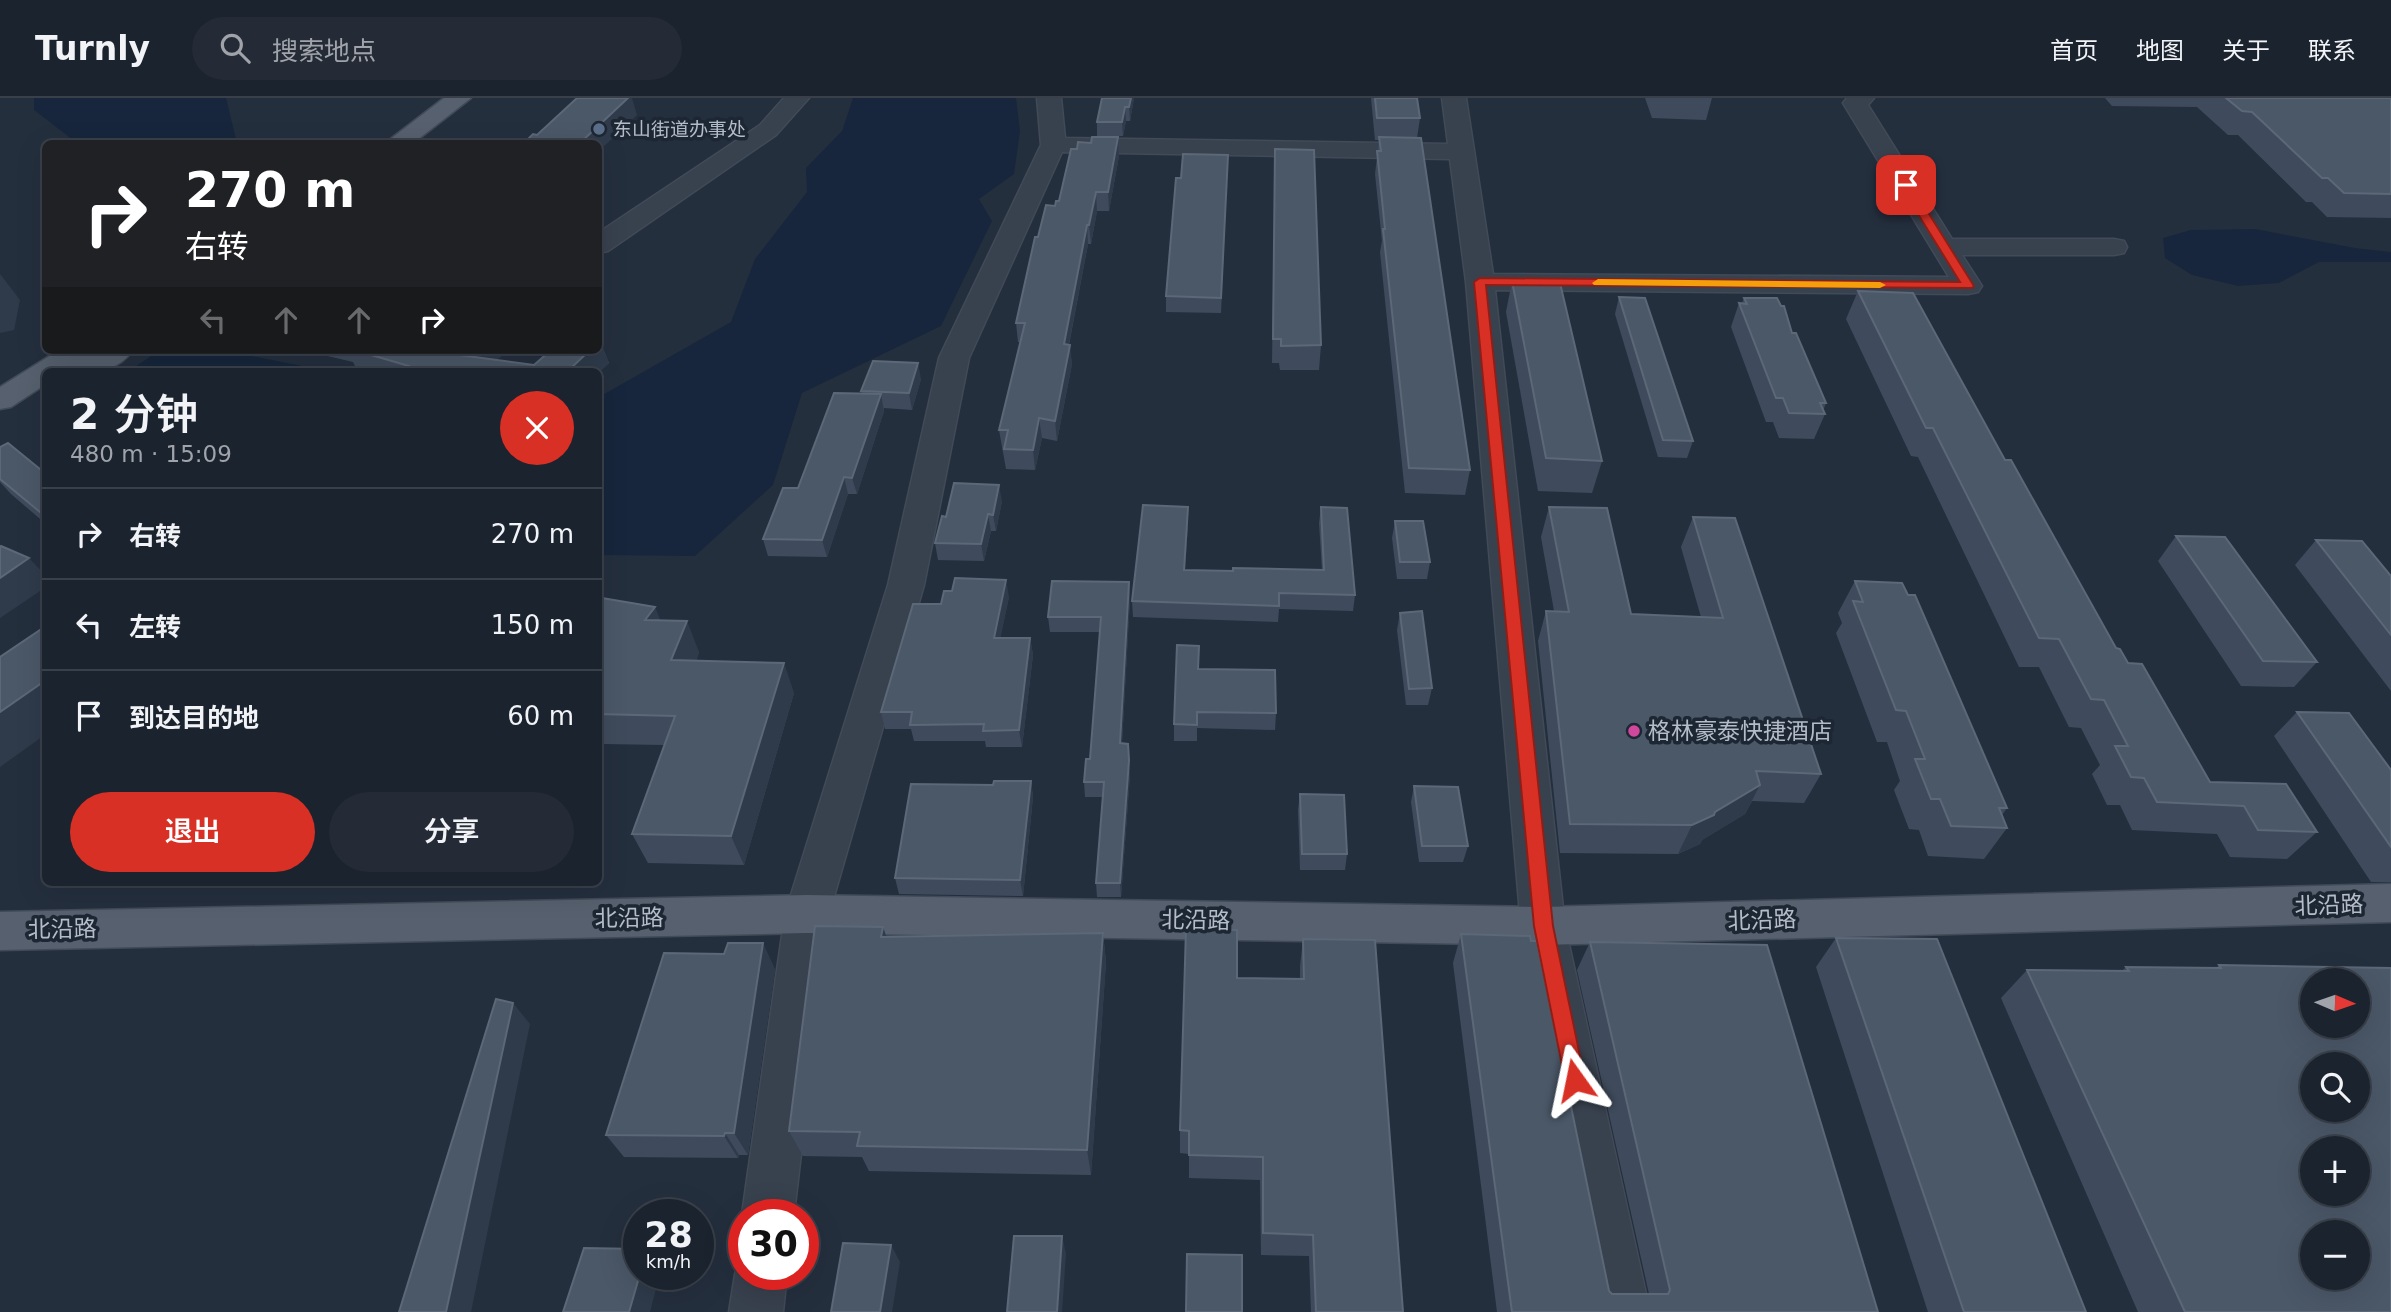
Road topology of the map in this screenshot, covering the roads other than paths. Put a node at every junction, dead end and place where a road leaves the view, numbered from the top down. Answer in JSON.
{"nodes":[{"id":1,"x":797,"y":98,"type":"edge"},
{"id":2,"x":1049,"y":98,"type":"edge"},
{"id":3,"x":1454,"y":98,"type":"edge"},
{"id":4,"x":1829,"y":98,"type":"edge"},
{"id":5,"x":1859,"y":100,"type":"edge"},
{"id":6,"x":469,"y":102,"type":"edge"},
{"id":7,"x":403,"y":140,"type":"edge"},
{"id":8,"x":432,"y":140,"type":"edge"},
{"id":9,"x":1053,"y":145,"type":"junction"},
{"id":10,"x":1461,"y":152,"type":"junction"},
{"id":11,"x":602,"y":242,"type":"edge"},
{"id":12,"x":1944,"y":247,"type":"junction"},
{"id":13,"x":2114,"y":247,"type":"dead end"},
{"id":14,"x":1480,"y":282,"type":"junction"},
{"id":15,"x":73,"y":354,"type":"edge"},
{"id":16,"x":112,"y":354,"type":"edge"},
{"id":17,"x":51,"y":368,"type":"edge"},
{"id":18,"x":91,"y":368,"type":"edge"},
{"id":19,"x":42,"y":374,"type":"edge"},
{"id":20,"x":42,"y":399,"type":"edge"},
{"id":21,"x":0,"y":400,"type":"edge"},
{"id":22,"x":0,"y":425,"type":"edge"},
{"id":23,"x":2391,"y":903,"type":"edge"},
{"id":24,"x":807,"y":914,"type":"junction"},
{"id":25,"x":1544,"y":926,"type":"junction"},
{"id":26,"x":0,"y":930,"type":"edge"},
{"id":27,"x":770,"y":1199,"type":"edge"},
{"id":28,"x":759,"y":1290,"type":"edge"},
{"id":29,"x":756,"y":1312,"type":"edge"},
{"id":30,"x":1623,"y":1312,"type":"edge"}],
"edges":[{"from":1,"to":11,"type":"street"},
{"from":2,"to":9,"type":"street"},
{"from":3,"to":10,"type":"street"},
{"from":4,"to":5,"type":"street"},
{"from":5,"to":12,"type":"street"},
{"from":6,"to":7,"type":"main road"},
{"from":6,"to":8,"type":"main road"},
{"from":9,"to":10,"type":"street"},
{"from":9,"to":24,"type":"street"},
{"from":10,"to":14,"type":"street"},
{"from":12,"to":13,"type":"street"},
{"from":12,"to":14,"type":"street"},
{"from":14,"to":25,"type":"street"},
{"from":15,"to":17,"type":"main road"},
{"from":16,"to":18,"type":"main road"},
{"from":19,"to":21,"type":"main road"},
{"from":20,"to":22,"type":"main road"},
{"from":23,"to":25,"type":"main road","name":"北沿路"},
{"from":24,"to":25,"type":"main road","name":"北沿路"},
{"from":24,"to":26,"type":"main road","name":"北沿路"},
{"from":24,"to":27,"type":"street"},
{"from":25,"to":30,"type":"street"},
{"from":28,"to":29,"type":"street"}]}
